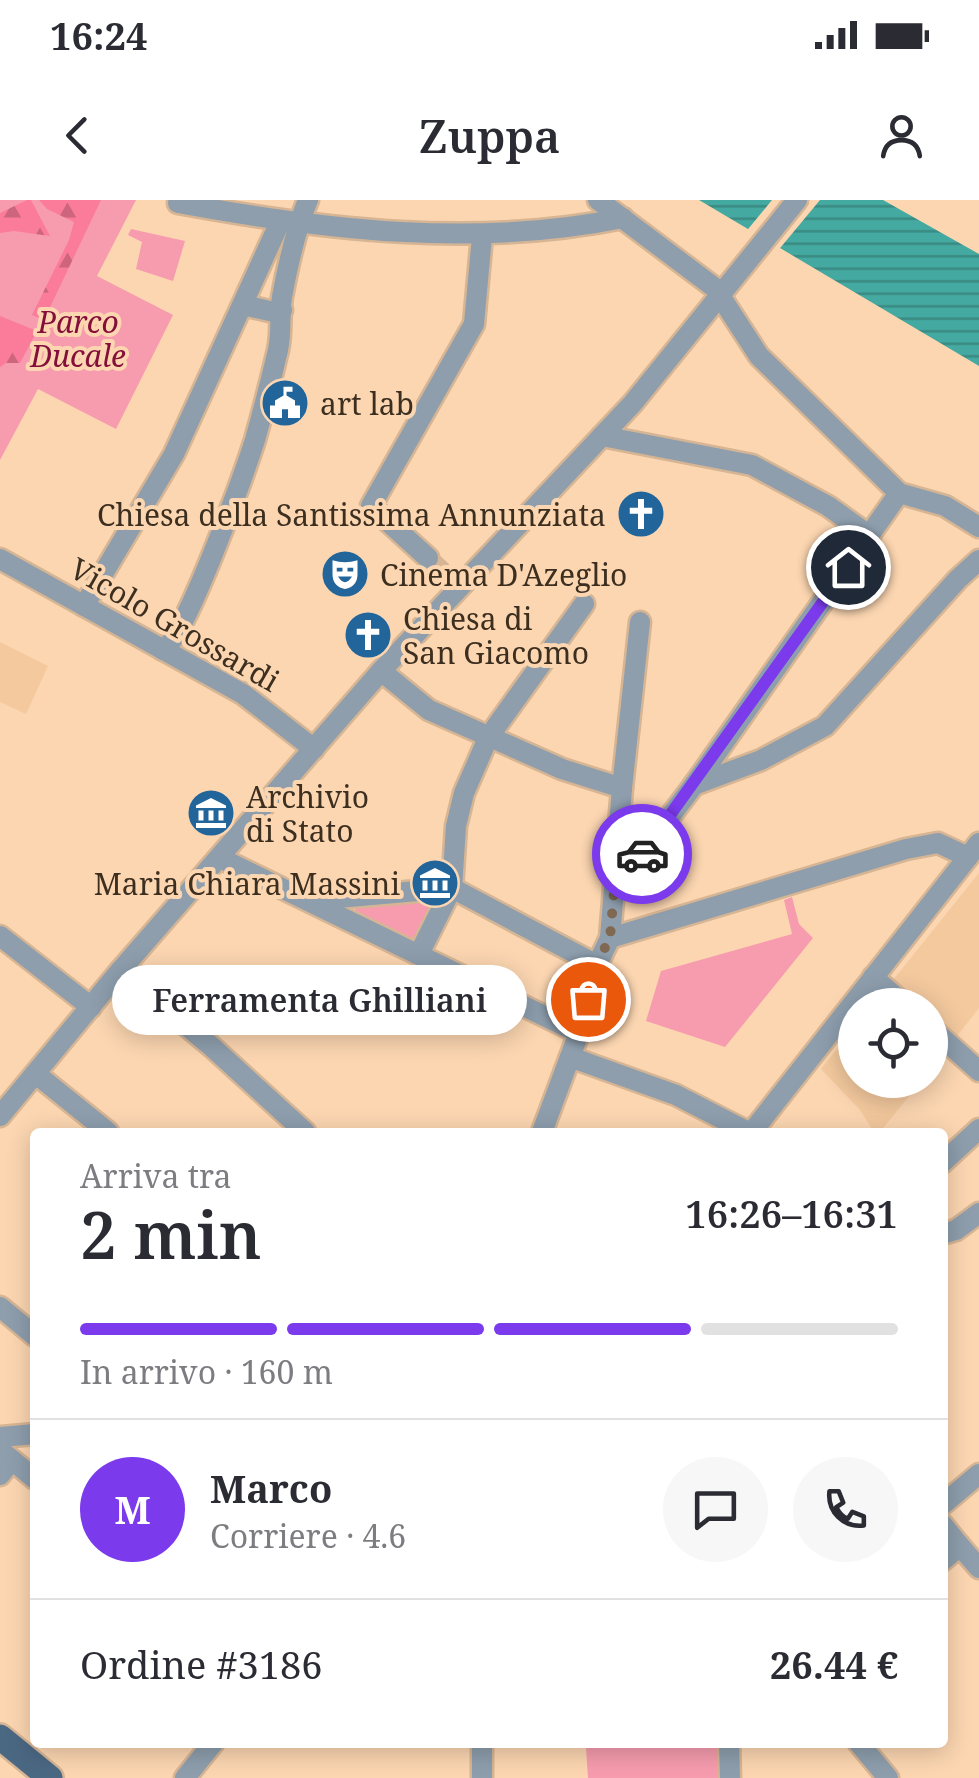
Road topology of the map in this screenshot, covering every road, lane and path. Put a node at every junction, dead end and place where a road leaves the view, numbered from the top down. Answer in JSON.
{"nodes":[{"id":1,"x":308,"y":200,"type":"edge"},
{"id":2,"x":598,"y":200,"type":"edge"},
{"id":3,"x":797,"y":200,"type":"edge"},
{"id":4,"x":178,"y":203,"type":"dead end"},
{"id":5,"x":623,"y":218,"type":"junction"},
{"id":6,"x":289,"y":223,"type":"junction"},
{"id":7,"x":482,"y":236,"type":"junction"},
{"id":8,"x":720,"y":294,"type":"junction"},
{"id":9,"x":243,"y":304,"type":"junction"},
{"id":10,"x":282,"y":310,"type":"junction"},
{"id":11,"x":602,"y":436,"type":"junction"},
{"id":12,"x":900,"y":493,"type":"junction"},
{"id":13,"x":979,"y":527,"type":"edge"},
{"id":14,"x":870,"y":536,"type":"junction"},
{"id":15,"x":428,"y":558,"type":"tunnel mouth"},
{"id":16,"x":0,"y":560,"type":"edge"},
{"id":17,"x":979,"y":560,"type":"edge"},
{"id":18,"x":584,"y":604,"type":"dead end"},
{"id":19,"x":84,"y":606,"type":"junction"},
{"id":20,"x":640,"y":622,"type":"dead end"},
{"id":21,"x":162,"y":650,"type":"junction"},
{"id":22,"x":382,"y":671,"type":"junction"},
{"id":23,"x":488,"y":738,"type":"junction"},
{"id":24,"x":314,"y":750,"type":"junction"},
{"id":25,"x":694,"y":785,"type":"junction"},
{"id":26,"x":622,"y":788,"type":"junction"},
{"id":27,"x":973,"y":850,"type":"edge"},
{"id":28,"x":220,"y":858,"type":"junction"},
{"id":29,"x":452,"y":888,"type":"junction"},
{"id":30,"x":614,"y":891,"type":"junction"},
{"id":31,"x":312,"y":900,"type":"junction"},
{"id":32,"x":0,"y":936,"type":"edge"},
{"id":33,"x":610,"y":938,"type":"junction"},
{"id":34,"x":419,"y":954,"type":"junction"},
{"id":35,"x":596,"y":965,"type":"junction"},
{"id":36,"x":120,"y":971,"type":"junction"},
{"id":37,"x":874,"y":977,"type":"junction"},
{"id":38,"x":887,"y":988,"type":"edge"},
{"id":39,"x":91,"y":1007,"type":"junction"},
{"id":40,"x":578,"y":1033,"type":"junction"},
{"id":41,"x":948,"y":1043,"type":"edge"},
{"id":42,"x":570,"y":1057,"type":"junction"},
{"id":43,"x":979,"y":1072,"type":"edge"},
{"id":44,"x":36,"y":1074,"type":"junction"},
{"id":45,"x":0,"y":1116,"type":"edge"},
{"id":46,"x":103,"y":1128,"type":"edge"},
{"id":47,"x":301,"y":1128,"type":"edge"},
{"id":48,"x":543,"y":1128,"type":"edge"},
{"id":49,"x":742,"y":1128,"type":"edge"},
{"id":50,"x":753,"y":1128,"type":"edge"},
{"id":51,"x":979,"y":1130,"type":"edge"},
{"id":52,"x":948,"y":1158,"type":"edge"},
{"id":53,"x":979,"y":1214,"type":"edge"},
{"id":54,"x":948,"y":1232,"type":"edge"},
{"id":55,"x":0,"y":1307,"type":"edge"},
{"id":56,"x":30,"y":1332,"type":"edge"},
{"id":57,"x":30,"y":1434,"type":"edge"},
{"id":58,"x":0,"y":1437,"type":"edge"},
{"id":59,"x":4,"y":1462,"type":"edge"},
{"id":60,"x":979,"y":1474,"type":"edge"},
{"id":61,"x":30,"y":1476,"type":"edge"},
{"id":62,"x":948,"y":1500,"type":"edge"},
{"id":63,"x":948,"y":1531,"type":"edge"},
{"id":64,"x":960,"y":1546,"type":"junction"},
{"id":65,"x":948,"y":1556,"type":"edge"},
{"id":66,"x":979,"y":1568,"type":"edge"},
{"id":67,"x":0,"y":1737,"type":"edge"},
{"id":68,"x":209,"y":1748,"type":"edge"},
{"id":69,"x":482,"y":1748,"type":"edge"},
{"id":70,"x":729,"y":1748,"type":"edge"},
{"id":71,"x":863,"y":1748,"type":"edge"},
{"id":72,"x":50,"y":1778,"type":"edge"},
{"id":73,"x":185,"y":1778,"type":"edge"},
{"id":74,"x":482,"y":1778,"type":"edge"},
{"id":75,"x":730,"y":1778,"type":"edge"},
{"id":76,"x":888,"y":1778,"type":"edge"}],
"edges":[{"from":1,"to":6,"type":"street"},
{"from":2,"to":5,"type":"street"},
{"from":3,"to":8,"type":"street"},
{"from":4,"to":6,"type":"street"},
{"from":5,"to":7,"type":"street"},
{"from":5,"to":8,"type":"street"},
{"from":6,"to":7,"type":"street"},
{"from":6,"to":9,"type":"street"},
{"from":6,"to":10,"type":"street"},
{"from":7,"to":15,"type":"street"},
{"from":8,"to":11,"type":"street"},
{"from":8,"to":12,"type":"street"},
{"from":9,"to":10,"type":"street"},
{"from":9,"to":19,"type":"street"},
{"from":10,"to":21,"type":"street"},
{"from":11,"to":14,"type":"street"},
{"from":11,"to":22,"type":"street"},
{"from":12,"to":13,"type":"street"},
{"from":12,"to":14,"type":"street"},
{"from":14,"to":25,"type":"street"},
{"from":16,"to":19,"type":"street","name":"Vicolo Grossardi"},
{"from":17,"to":25,"type":"street"},
{"from":18,"to":23,"type":"street"},
{"from":19,"to":21,"type":"street","name":"Vicolo Grossardi"},
{"from":20,"to":26,"type":"street"},
{"from":21,"to":24,"type":"street","name":"Vicolo Grossardi"},
{"from":22,"to":23,"type":"street"},
{"from":22,"to":24,"type":"street"},
{"from":23,"to":26,"type":"street"},
{"from":23,"to":29,"type":"street"},
{"from":24,"to":28,"type":"street"},
{"from":25,"to":30,"type":"street"},
{"from":26,"to":30,"type":"street"},
{"from":27,"to":33,"type":"street"},
{"from":27,"to":37,"type":"street"},
{"from":28,"to":31,"type":"street"},
{"from":28,"to":36,"type":"street"},
{"from":29,"to":31,"type":"street"},
{"from":29,"to":34,"type":"street"},
{"from":29,"to":35,"type":"street"},
{"from":30,"to":33,"type":"street"},
{"from":31,"to":34,"type":"street"},
{"from":32,"to":39,"type":"street"},
{"from":33,"to":35,"type":"street"},
{"from":34,"to":40,"type":"street"},
{"from":35,"to":40,"type":"street"},
{"from":36,"to":39,"type":"street"},
{"from":36,"to":47,"type":"street"},
{"from":37,"to":38,"type":"street"},
{"from":37,"to":50,"type":"street"},
{"from":39,"to":44,"type":"street"},
{"from":40,"to":42,"type":"street"},
{"from":41,"to":43,"type":"street"},
{"from":42,"to":48,"type":"street"},
{"from":42,"to":49,"type":"street"},
{"from":44,"to":45,"type":"street"},
{"from":44,"to":46,"type":"street"},
{"from":51,"to":52,"type":"street"},
{"from":53,"to":54,"type":"street"},
{"from":55,"to":56,"type":"street"},
{"from":57,"to":58,"type":"street"},
{"from":59,"to":61,"type":"street"},
{"from":60,"to":62,"type":"street"},
{"from":63,"to":64,"type":"street"},
{"from":64,"to":65,"type":"street"},
{"from":64,"to":66,"type":"street"},
{"from":67,"to":72,"type":"main road"},
{"from":68,"to":73,"type":"street"},
{"from":69,"to":74,"type":"street"},
{"from":70,"to":75,"type":"street"},
{"from":71,"to":76,"type":"street"}]}
